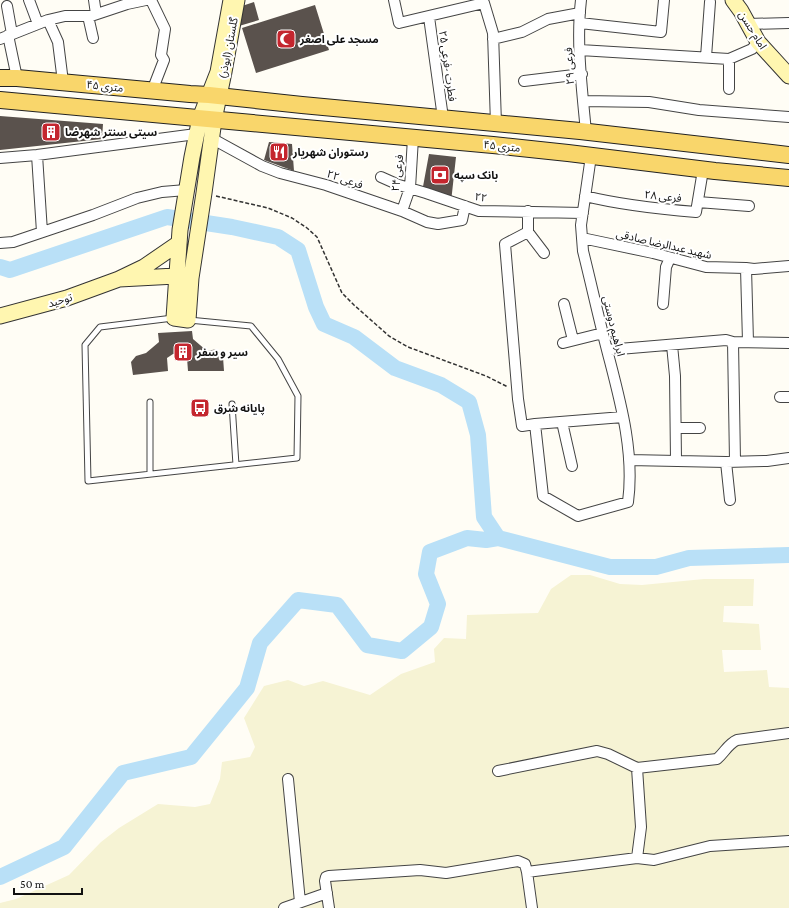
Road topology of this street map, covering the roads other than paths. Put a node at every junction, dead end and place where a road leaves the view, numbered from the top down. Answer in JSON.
{"nodes":[{"id":1,"x":29,"y":0,"type":"edge"},
{"id":2,"x":94,"y":0,"type":"edge"},
{"id":3,"x":146,"y":0,"type":"edge"},
{"id":4,"x":151,"y":0,"type":"edge"},
{"id":5,"x":231,"y":0,"type":"edge"},
{"id":6,"x":237,"y":0,"type":"edge"},
{"id":7,"x":394,"y":0,"type":"edge"},
{"id":8,"x":581,"y":0,"type":"edge"},
{"id":9,"x":664,"y":0,"type":"edge"},
{"id":10,"x":734,"y":0,"type":"edge"},
{"id":11,"x":128,"y":2,"type":"edge"},
{"id":12,"x":710,"y":2,"type":"dead end"},
{"id":13,"x":7,"y":6,"type":"dead end"},
{"id":14,"x":92,"y":15,"type":"junction"},
{"id":15,"x":429,"y":17,"type":"junction"},
{"id":16,"x":580,"y":18,"type":"junction"},
{"id":17,"x":48,"y":20,"type":"junction"},
{"id":18,"x":789,"y":22,"type":"edge"},
{"id":19,"x":38,"y":24,"type":"junction"},
{"id":20,"x":748,"y":24,"type":"junction"},
{"id":21,"x":7,"y":36,"type":"edge"},
{"id":22,"x":93,"y":38,"type":"dead end"},
{"id":23,"x":493,"y":40,"type":"junction"},
{"id":24,"x":758,"y":42,"type":"junction"},
{"id":25,"x":580,"y":50,"type":"junction"},
{"id":26,"x":706,"y":57,"type":"junction"},
{"id":27,"x":729,"y":59,"type":"junction"},
{"id":28,"x":582,"y":74,"type":"junction"},
{"id":29,"x":789,"y":76,"type":"edge"},
{"id":30,"x":0,"y":78,"type":"edge"},
{"id":31,"x":17,"y":78,"type":"junction"},
{"id":32,"x":63,"y":82,"type":"junction"},
{"id":33,"x":524,"y":82,"type":"dead end"},
{"id":34,"x":730,"y":89,"type":"dead end"},
{"id":35,"x":152,"y":91,"type":"junction"},
{"id":36,"x":214,"y":96,"type":"junction"},
{"id":37,"x":0,"y":100,"type":"edge"},
{"id":38,"x":584,"y":101,"type":"junction"},
{"id":39,"x":789,"y":117,"type":"edge"},
{"id":40,"x":443,"y":118,"type":"junction"},
{"id":41,"x":207,"y":119,"type":"junction"},
{"id":42,"x":496,"y":124,"type":"junction"},
{"id":43,"x":525,"y":126,"type":"junction"},
{"id":44,"x":586,"y":132,"type":"junction"},
{"id":45,"x":196,"y":134,"type":"junction"},
{"id":46,"x":211,"y":138,"type":"junction"},
{"id":47,"x":413,"y":138,"type":"junction"},
{"id":48,"x":493,"y":145,"type":"junction"},
{"id":49,"x":524,"y":149,"type":"junction"},
{"id":50,"x":38,"y":155,"type":"junction"},
{"id":51,"x":789,"y":155,"type":"edge"},
{"id":52,"x":591,"y":156,"type":"junction"},
{"id":53,"x":0,"y":158,"type":"edge"},
{"id":54,"x":703,"y":170,"type":"junction"},
{"id":55,"x":381,"y":177,"type":"dead end"},
{"id":56,"x":789,"y":178,"type":"edge"},
{"id":57,"x":410,"y":188,"type":"junction"},
{"id":58,"x":186,"y":190,"type":"junction"},
{"id":59,"x":585,"y":196,"type":"junction"},
{"id":60,"x":698,"y":202,"type":"junction"},
{"id":61,"x":464,"y":206,"type":"junction"},
{"id":62,"x":749,"y":206,"type":"dead end"},
{"id":63,"x":402,"y":211,"type":"junction"},
{"id":64,"x":528,"y":211,"type":"junction"},
{"id":65,"x":583,"y":213,"type":"junction"},
{"id":66,"x":42,"y":232,"type":"junction"},
{"id":67,"x":528,"y":232,"type":"junction"},
{"id":68,"x":179,"y":237,"type":"junction"},
{"id":69,"x":582,"y":238,"type":"junction"},
{"id":70,"x":0,"y":243,"type":"edge"},
{"id":71,"x":544,"y":253,"type":"dead end"},
{"id":72,"x":670,"y":258,"type":"junction"},
{"id":73,"x":789,"y":266,"type":"edge"},
{"id":74,"x":746,"y":268,"type":"junction"},
{"id":75,"x":184,"y":277,"type":"junction"},
{"id":76,"x":119,"y":279,"type":"junction"},
{"id":77,"x":564,"y":304,"type":"dead end"},
{"id":78,"x":663,"y":304,"type":"dead end"},
{"id":79,"x":0,"y":316,"type":"edge"},
{"id":80,"x":181,"y":319,"type":"junction"},
{"id":81,"x":603,"y":333,"type":"junction"},
{"id":82,"x":733,"y":342,"type":"junction"},
{"id":83,"x":748,"y":342,"type":"junction"},
{"id":84,"x":789,"y":342,"type":"edge"},
{"id":85,"x":672,"y":344,"type":"junction"},
{"id":86,"x":607,"y":350,"type":"junction"},
{"id":87,"x":150,"y":402,"type":"dead end"},
{"id":88,"x":232,"y":404,"type":"dead end"},
{"id":89,"x":623,"y":417,"type":"junction"},
{"id":90,"x":562,"y":422,"type":"junction"},
{"id":91,"x":535,"y":424,"type":"junction"},
{"id":92,"x":676,"y":428,"type":"junction"},
{"id":93,"x":700,"y":428,"type":"dead end"},
{"id":94,"x":789,"y":458,"type":"edge"},
{"id":95,"x":629,"y":460,"type":"junction"},
{"id":96,"x":676,"y":460,"type":"junction"},
{"id":97,"x":730,"y":462,"type":"junction"},
{"id":98,"x":236,"y":465,"type":"junction"},
{"id":99,"x":572,"y":466,"type":"dead end"},
{"id":100,"x":150,"y":474,"type":"junction"},
{"id":101,"x":730,"y":500,"type":"dead end"},
{"id":102,"x":789,"y":733,"type":"edge"},
{"id":103,"x":637,"y":768,"type":"junction"},
{"id":104,"x":498,"y":770,"type":"dead end"},
{"id":105,"x":288,"y":780,"type":"dead end"},
{"id":106,"x":789,"y":841,"type":"edge"},
{"id":107,"x":637,"y":858,"type":"junction"},
{"id":108,"x":527,"y":872,"type":"junction"},
{"id":109,"x":327,"y":892,"type":"junction"},
{"id":110,"x":300,"y":902,"type":"junction"},
{"id":111,"x":284,"y":908,"type":"edge"},
{"id":112,"x":329,"y":908,"type":"edge"},
{"id":113,"x":532,"y":908,"type":"edge"}],
"edges":[{"from":1,"to":19,"type":"street"},
{"from":2,"to":14,"type":"street"},
{"from":3,"to":11,"type":"street"},
{"from":4,"to":35,"type":"street"},
{"from":5,"to":36,"type":"street","name":"گلستان (ابوذر)"},
{"from":6,"to":36,"type":"street","name":"گلستان (ابوذر)"},
{"from":7,"to":15,"type":"street"},
{"from":8,"to":16,"type":"street","name":"فرعی ۲۹"},
{"from":9,"to":16,"type":"street"},
{"from":10,"to":20,"type":"street","name":"امام حسن"},
{"from":11,"to":14,"type":"street"},
{"from":12,"to":26,"type":"street"},
{"from":13,"to":21,"type":"street"},
{"from":14,"to":17,"type":"street"},
{"from":14,"to":22,"type":"street"},
{"from":15,"to":23,"type":"street"},
{"from":15,"to":40,"type":"street","name":"فطرت -فرعی ۲۵"},
{"from":16,"to":23,"type":"street"},
{"from":16,"to":25,"type":"street","name":"فرعی ۲۹"},
{"from":17,"to":19,"type":"street"},
{"from":17,"to":32,"type":"street"},
{"from":18,"to":20,"type":"street"},
{"from":19,"to":21,"type":"street"},
{"from":20,"to":24,"type":"street","name":"امام حسن"},
{"from":21,"to":31,"type":"street"},
{"from":23,"to":42,"type":"street"},
{"from":24,"to":27,"type":"street"},
{"from":24,"to":29,"type":"street","name":"امام حسن"},
{"from":25,"to":26,"type":"street"},
{"from":25,"to":28,"type":"street","name":"فرعی ۲۹"},
{"from":26,"to":27,"type":"street"},
{"from":27,"to":34,"type":"street"},
{"from":28,"to":33,"type":"street"},
{"from":28,"to":38,"type":"street","name":"فرعی ۲۹"},
{"from":30,"to":31,"type":"main road","name":"۴۵ متری"},
{"from":31,"to":32,"type":"main road","name":"۴۵ متری"},
{"from":32,"to":35,"type":"main road","name":"۴۵ متری"},
{"from":35,"to":36,"type":"main road","name":"۴۵ متری"},
{"from":36,"to":40,"type":"main road","name":"۴۵ متری"},
{"from":36,"to":41,"type":"street"},
{"from":37,"to":41,"type":"main road","name":"۴۵ متری"},
{"from":38,"to":39,"type":"street"},
{"from":38,"to":44,"type":"street","name":"فرعی ۲۹"},
{"from":40,"to":42,"type":"main road","name":"۴۵ متری"},
{"from":41,"to":45,"type":"street"},
{"from":41,"to":46,"type":"street"},
{"from":41,"to":47,"type":"main road","name":"۴۵ متری"},
{"from":42,"to":43,"type":"main road","name":"۴۵ متری"},
{"from":42,"to":48,"type":"main road"},
{"from":43,"to":44,"type":"main road","name":"۴۵ متری"},
{"from":43,"to":49,"type":"main road"},
{"from":44,"to":51,"type":"main road","name":"۴۵ متری"},
{"from":45,"to":50,"type":"street"},
{"from":45,"to":58,"type":"street"},
{"from":46,"to":63,"type":"street","name":"فرعی ۲۲"},
{"from":46,"to":75,"type":"street"},
{"from":47,"to":48,"type":"main road","name":"۴۵ متری"},
{"from":47,"to":57,"type":"street","name":"فرعی ۲۴"},
{"from":48,"to":49,"type":"main road","name":"۴۵ متری"},
{"from":49,"to":52,"type":"main road","name":"۴۵ متری"},
{"from":50,"to":53,"type":"street"},
{"from":50,"to":66,"type":"street"},
{"from":52,"to":54,"type":"main road","name":"۴۵ متری"},
{"from":52,"to":59,"type":"street","name":"ابراهیم دوستی"},
{"from":54,"to":56,"type":"main road","name":"۴۵ متری"},
{"from":54,"to":60,"type":"street","name":"فرعی ۲۸"},
{"from":55,"to":57,"type":"street","name":"۲۲"},
{"from":57,"to":61,"type":"street","name":"۲۲"},
{"from":57,"to":63,"type":"street","name":"فرعی ۲۴"},
{"from":58,"to":66,"type":"street"},
{"from":58,"to":68,"type":"street"},
{"from":59,"to":60,"type":"street","name":"فرعی ۲۸"},
{"from":59,"to":65,"type":"street","name":"ابراهیم دوستی"},
{"from":60,"to":62,"type":"street"},
{"from":61,"to":63,"type":"street","name":"فرعی ۲۲"},
{"from":61,"to":64,"type":"street","name":"۲۲"},
{"from":64,"to":65,"type":"street","name":"۲۲"},
{"from":64,"to":67,"type":"street"},
{"from":65,"to":69,"type":"street","name":"ابراهیم دوستی"},
{"from":66,"to":70,"type":"street"},
{"from":67,"to":71,"type":"street"},
{"from":67,"to":91,"type":"street"},
{"from":68,"to":75,"type":"street"},
{"from":68,"to":76,"type":"street"},
{"from":69,"to":72,"type":"street","name":"شهید عبدالرضا صادقی"},
{"from":69,"to":81,"type":"street","name":"ابراهیم دوستی"},
{"from":72,"to":74,"type":"street","name":"شهید عبدالرضا صادقی"},
{"from":72,"to":78,"type":"street"},
{"from":73,"to":74,"type":"street","name":"شهید عبدالرضا صادقی"},
{"from":74,"to":83,"type":"street"},
{"from":75,"to":76,"type":"street"},
{"from":75,"to":80,"type":"street"},
{"from":76,"to":79,"type":"street","name":"توحید"},
{"from":77,"to":81,"type":"street"},
{"from":80,"to":98,"type":"lane"},
{"from":80,"to":100,"type":"lane"},
{"from":81,"to":86,"type":"street","name":"ابراهیم دوستی"},
{"from":82,"to":83,"type":"street"},
{"from":82,"to":85,"type":"street"},
{"from":82,"to":97,"type":"street"},
{"from":83,"to":84,"type":"street"},
{"from":85,"to":86,"type":"street"},
{"from":85,"to":92,"type":"street"},
{"from":86,"to":89,"type":"street","name":"ابراهیم دوستی"},
{"from":87,"to":100,"type":"lane"},
{"from":88,"to":98,"type":"lane"},
{"from":89,"to":90,"type":"street"},
{"from":89,"to":95,"type":"street","name":"ابراهیم دوستی"},
{"from":90,"to":91,"type":"street"},
{"from":90,"to":99,"type":"street"},
{"from":91,"to":95,"type":"street","name":"ابراهیم دوستی"},
{"from":92,"to":93,"type":"street"},
{"from":92,"to":96,"type":"street"},
{"from":94,"to":97,"type":"street"},
{"from":95,"to":96,"type":"street"},
{"from":96,"to":97,"type":"street"},
{"from":97,"to":101,"type":"street"},
{"from":98,"to":100,"type":"lane"},
{"from":102,"to":103,"type":"street"},
{"from":103,"to":104,"type":"street"},
{"from":103,"to":107,"type":"street"},
{"from":105,"to":110,"type":"street"},
{"from":106,"to":107,"type":"street"},
{"from":107,"to":108,"type":"street"},
{"from":108,"to":109,"type":"street"},
{"from":108,"to":113,"type":"street"},
{"from":109,"to":110,"type":"street"},
{"from":109,"to":112,"type":"street"},
{"from":110,"to":111,"type":"street"}]}
